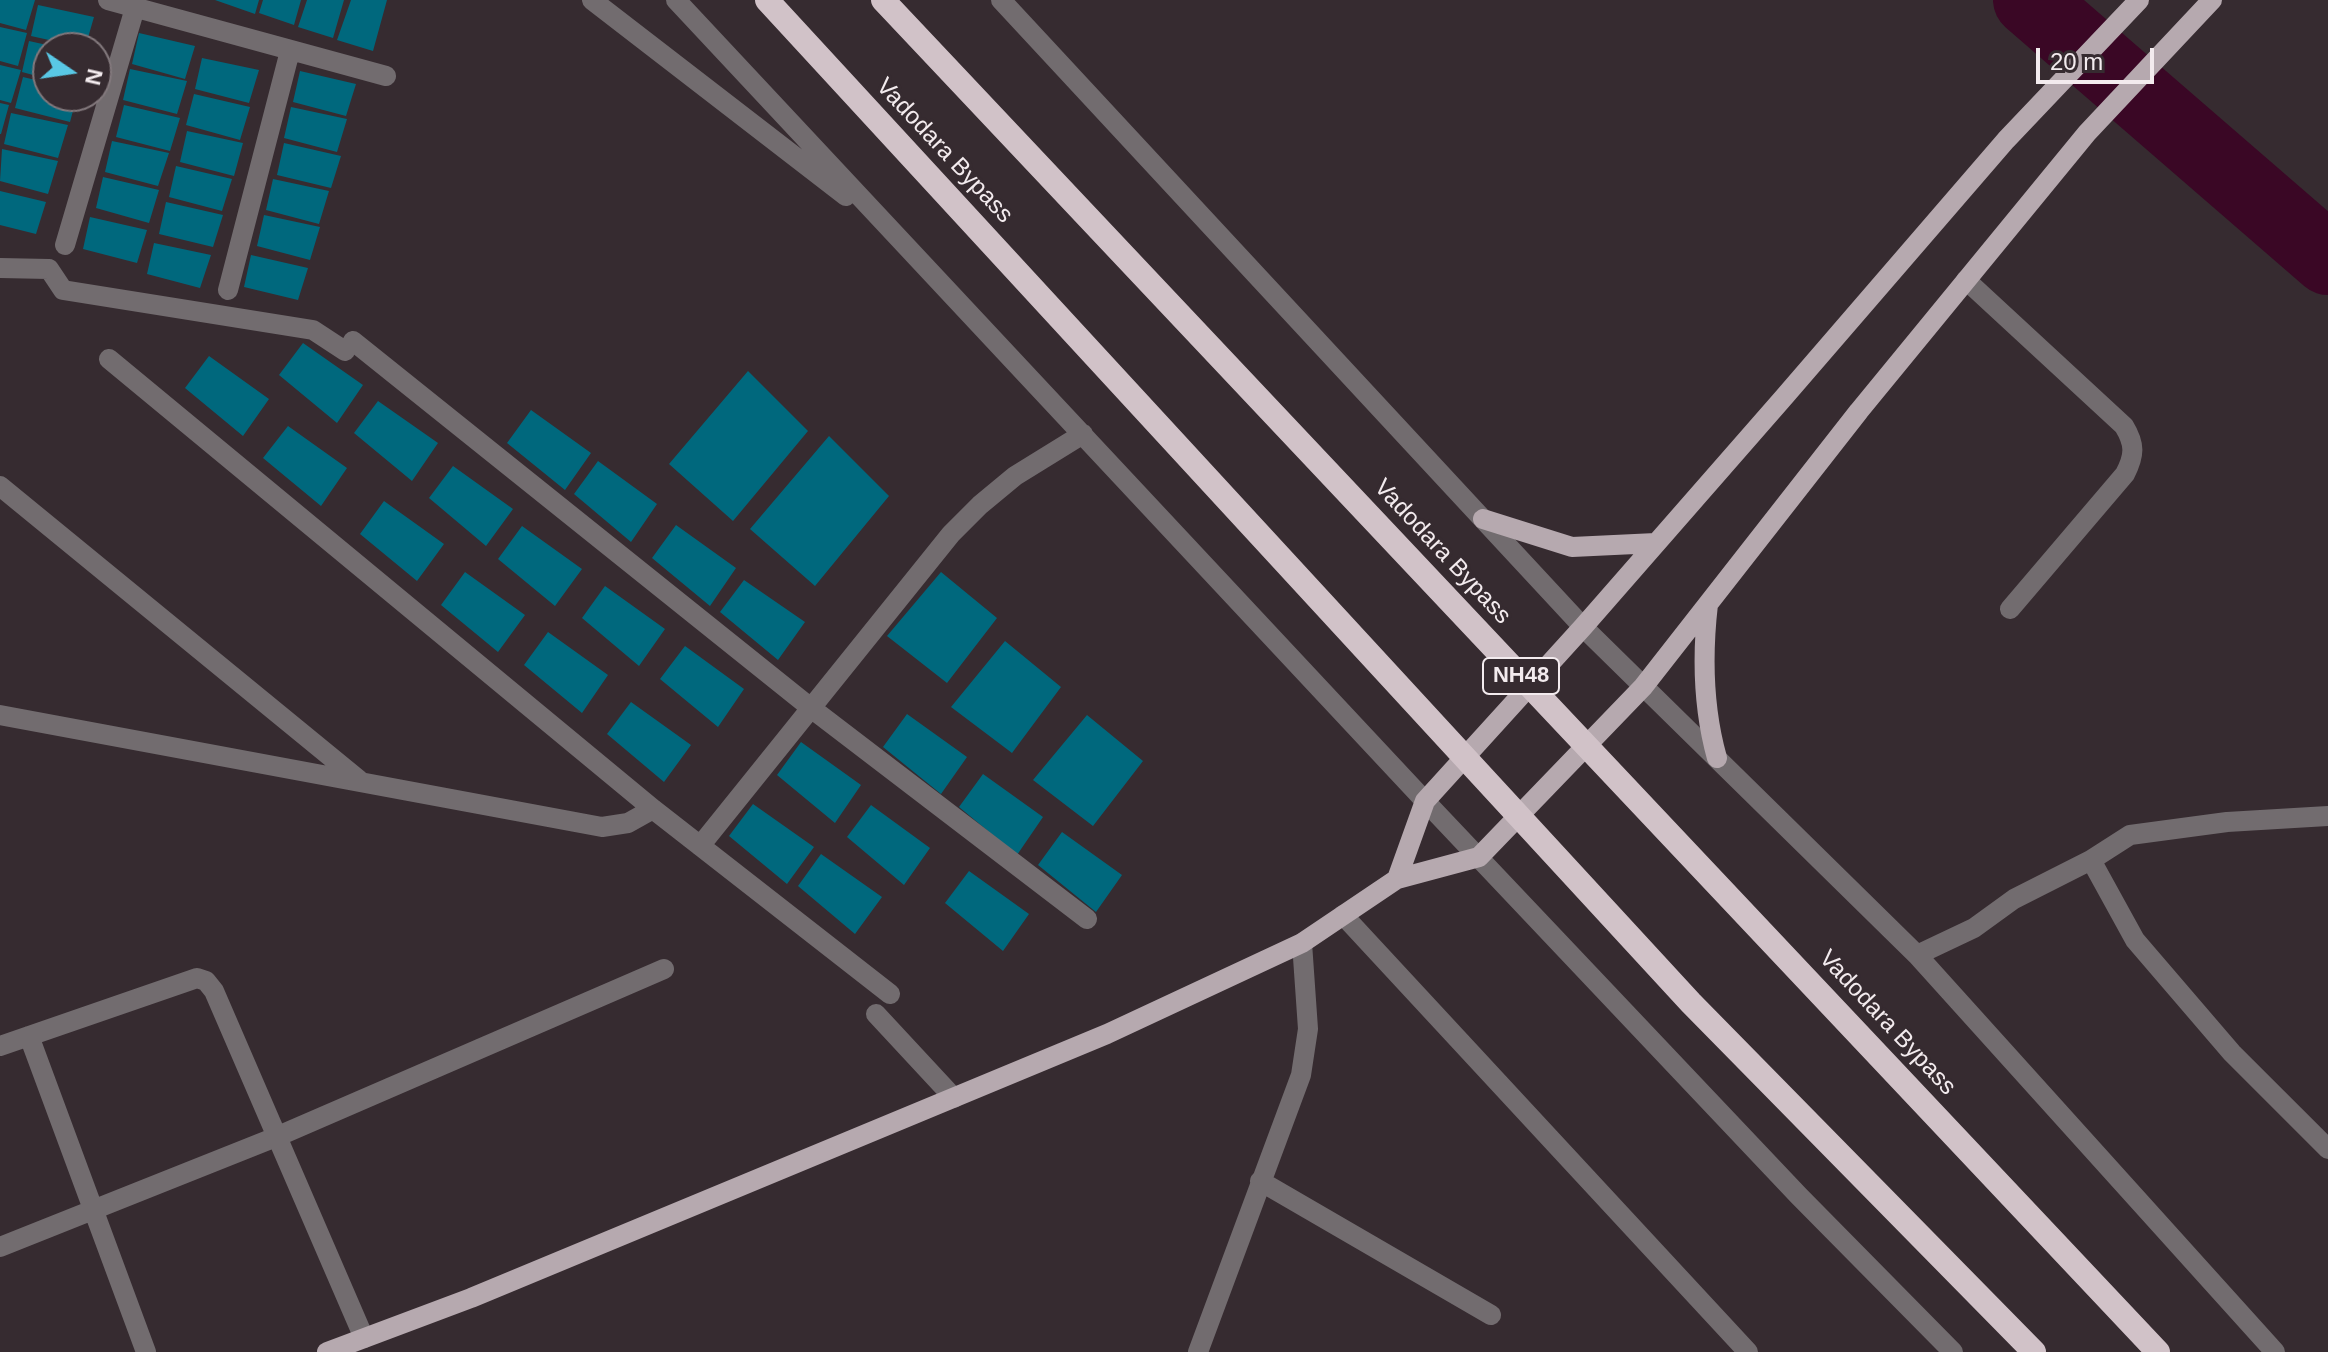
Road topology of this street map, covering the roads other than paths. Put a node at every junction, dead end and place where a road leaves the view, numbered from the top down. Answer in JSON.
{"nodes":[{"id":1,"x":108,"y":0,"type":"edge"},
{"id":2,"x":592,"y":0,"type":"edge"},
{"id":3,"x":676,"y":0,"type":"edge"},
{"id":4,"x":767,"y":0,"type":"edge"},
{"id":5,"x":883,"y":0,"type":"edge"},
{"id":6,"x":1001,"y":0,"type":"edge"},
{"id":7,"x":2139,"y":0,"type":"edge"},
{"id":8,"x":2212,"y":0,"type":"edge"},
{"id":9,"x":135,"y":8,"type":"junction"},
{"id":10,"x":290,"y":51,"type":"junction"},
{"id":11,"x":386,"y":76,"type":"dead end"},
{"id":12,"x":894,"y":233,"type":"junction"},
{"id":13,"x":65,"y":245,"type":"dead end"},
{"id":14,"x":0,"y":268,"type":"edge"},
{"id":15,"x":1966,"y":280,"type":"junction"},
{"id":16,"x":228,"y":290,"type":"dead end"},
{"id":17,"x":109,"y":359,"type":"dead end"},
{"id":18,"x":1083,"y":434,"type":"junction"},
{"id":19,"x":0,"y":486,"type":"edge"},
{"id":20,"x":1483,"y":519,"type":"junction"},
{"id":21,"x":1656,"y":543,"type":"junction"},
{"id":22,"x":1708,"y":604,"type":"junction"},
{"id":23,"x":2010,"y":609,"type":"dead end"},
{"id":24,"x":1583,"y":627,"type":"junction"},
{"id":25,"x":1643,"y":687,"type":"junction"},
{"id":26,"x":811,"y":708,"type":"junction"},
{"id":27,"x":0,"y":715,"type":"edge"},
{"id":28,"x":1717,"y":758,"type":"junction"},
{"id":29,"x":362,"y":783,"type":"junction"},
{"id":30,"x":1425,"y":801,"type":"junction"},
{"id":31,"x":653,"y":809,"type":"junction"},
{"id":32,"x":2328,"y":816,"type":"edge"},
{"id":33,"x":700,"y":846,"type":"junction"},
{"id":34,"x":1479,"y":857,"type":"junction"},
{"id":35,"x":2091,"y":860,"type":"junction"},
{"id":36,"x":1397,"y":879,"type":"junction"},
{"id":37,"x":1343,"y":915,"type":"junction"},
{"id":38,"x":1087,"y":919,"type":"dead end"},
{"id":39,"x":1302,"y":943,"type":"junction"},
{"id":40,"x":1917,"y":955,"type":"junction"},
{"id":41,"x":664,"y":969,"type":"dead end"},
{"id":42,"x":890,"y":994,"type":"dead end"},
{"id":43,"x":876,"y":1014,"type":"dead end"},
{"id":44,"x":29,"y":1036,"type":"junction"},
{"id":45,"x":0,"y":1046,"type":"edge"},
{"id":46,"x":954,"y":1098,"type":"junction"},
{"id":47,"x":276,"y":1137,"type":"junction"},
{"id":48,"x":2328,"y":1149,"type":"edge"},
{"id":49,"x":1260,"y":1181,"type":"junction"},
{"id":50,"x":94,"y":1209,"type":"junction"},
{"id":51,"x":0,"y":1247,"type":"edge"},
{"id":52,"x":1491,"y":1315,"type":"dead end"},
{"id":53,"x":364,"y":1338,"type":"junction"},
{"id":54,"x":1203,"y":1350,"type":"edge"},
{"id":55,"x":146,"y":1352,"type":"edge"},
{"id":56,"x":327,"y":1352,"type":"edge"},
{"id":57,"x":1748,"y":1352,"type":"edge"},
{"id":58,"x":1953,"y":1352,"type":"edge"},
{"id":59,"x":2034,"y":1352,"type":"edge"},
{"id":60,"x":2158,"y":1352,"type":"edge"},
{"id":61,"x":2275,"y":1352,"type":"edge"}],
"edges":[{"from":1,"to":9,"type":"street"},
{"from":2,"to":12,"type":"street"},
{"from":3,"to":12,"type":"street"},
{"from":4,"to":59,"type":"highway","name":"Vadodara Bypass"},
{"from":5,"to":60,"type":"highway","name":"Vadodara Bypass","number":"NH48"},
{"from":6,"to":20,"type":"street"},
{"from":7,"to":21,"type":"main road"},
{"from":8,"to":15,"type":"main road"},
{"from":9,"to":10,"type":"street"},
{"from":9,"to":13,"type":"street"},
{"from":10,"to":11,"type":"street"},
{"from":10,"to":16,"type":"street"},
{"from":12,"to":18,"type":"street"},
{"from":14,"to":26,"type":"street"},
{"from":15,"to":22,"type":"main road"},
{"from":15,"to":23,"type":"street"},
{"from":17,"to":31,"type":"street"},
{"from":18,"to":26,"type":"street"},
{"from":18,"to":30,"type":"street"},
{"from":19,"to":29,"type":"street"},
{"from":20,"to":21,"type":"main road"},
{"from":20,"to":24,"type":"street"},
{"from":21,"to":24,"type":"main road"},
{"from":22,"to":25,"type":"main road"},
{"from":22,"to":28,"type":"main road"},
{"from":24,"to":25,"type":"street"},
{"from":24,"to":30,"type":"main road"},
{"from":25,"to":28,"type":"street"},
{"from":25,"to":34,"type":"main road"},
{"from":26,"to":33,"type":"street"},
{"from":26,"to":38,"type":"street"},
{"from":27,"to":29,"type":"street"},
{"from":28,"to":40,"type":"street"},
{"from":29,"to":31,"type":"street"},
{"from":30,"to":34,"type":"street"},
{"from":30,"to":36,"type":"main road"},
{"from":31,"to":33,"type":"street"},
{"from":32,"to":35,"type":"street"},
{"from":33,"to":42,"type":"street"},
{"from":34,"to":36,"type":"main road"},
{"from":34,"to":58,"type":"street"},
{"from":35,"to":40,"type":"street"},
{"from":35,"to":48,"type":"street"},
{"from":36,"to":37,"type":"main road"},
{"from":37,"to":39,"type":"main road"},
{"from":37,"to":57,"type":"street"},
{"from":39,"to":46,"type":"main road"},
{"from":39,"to":49,"type":"street"},
{"from":40,"to":61,"type":"street"},
{"from":41,"to":47,"type":"street"},
{"from":43,"to":46,"type":"street"},
{"from":44,"to":45,"type":"street"},
{"from":44,"to":47,"type":"street"},
{"from":44,"to":50,"type":"street"},
{"from":46,"to":53,"type":"main road"},
{"from":47,"to":50,"type":"street"},
{"from":47,"to":53,"type":"street"},
{"from":49,"to":52,"type":"street"},
{"from":49,"to":54,"type":"street"},
{"from":50,"to":51,"type":"street"},
{"from":50,"to":55,"type":"street"},
{"from":53,"to":56,"type":"main road"}]}
